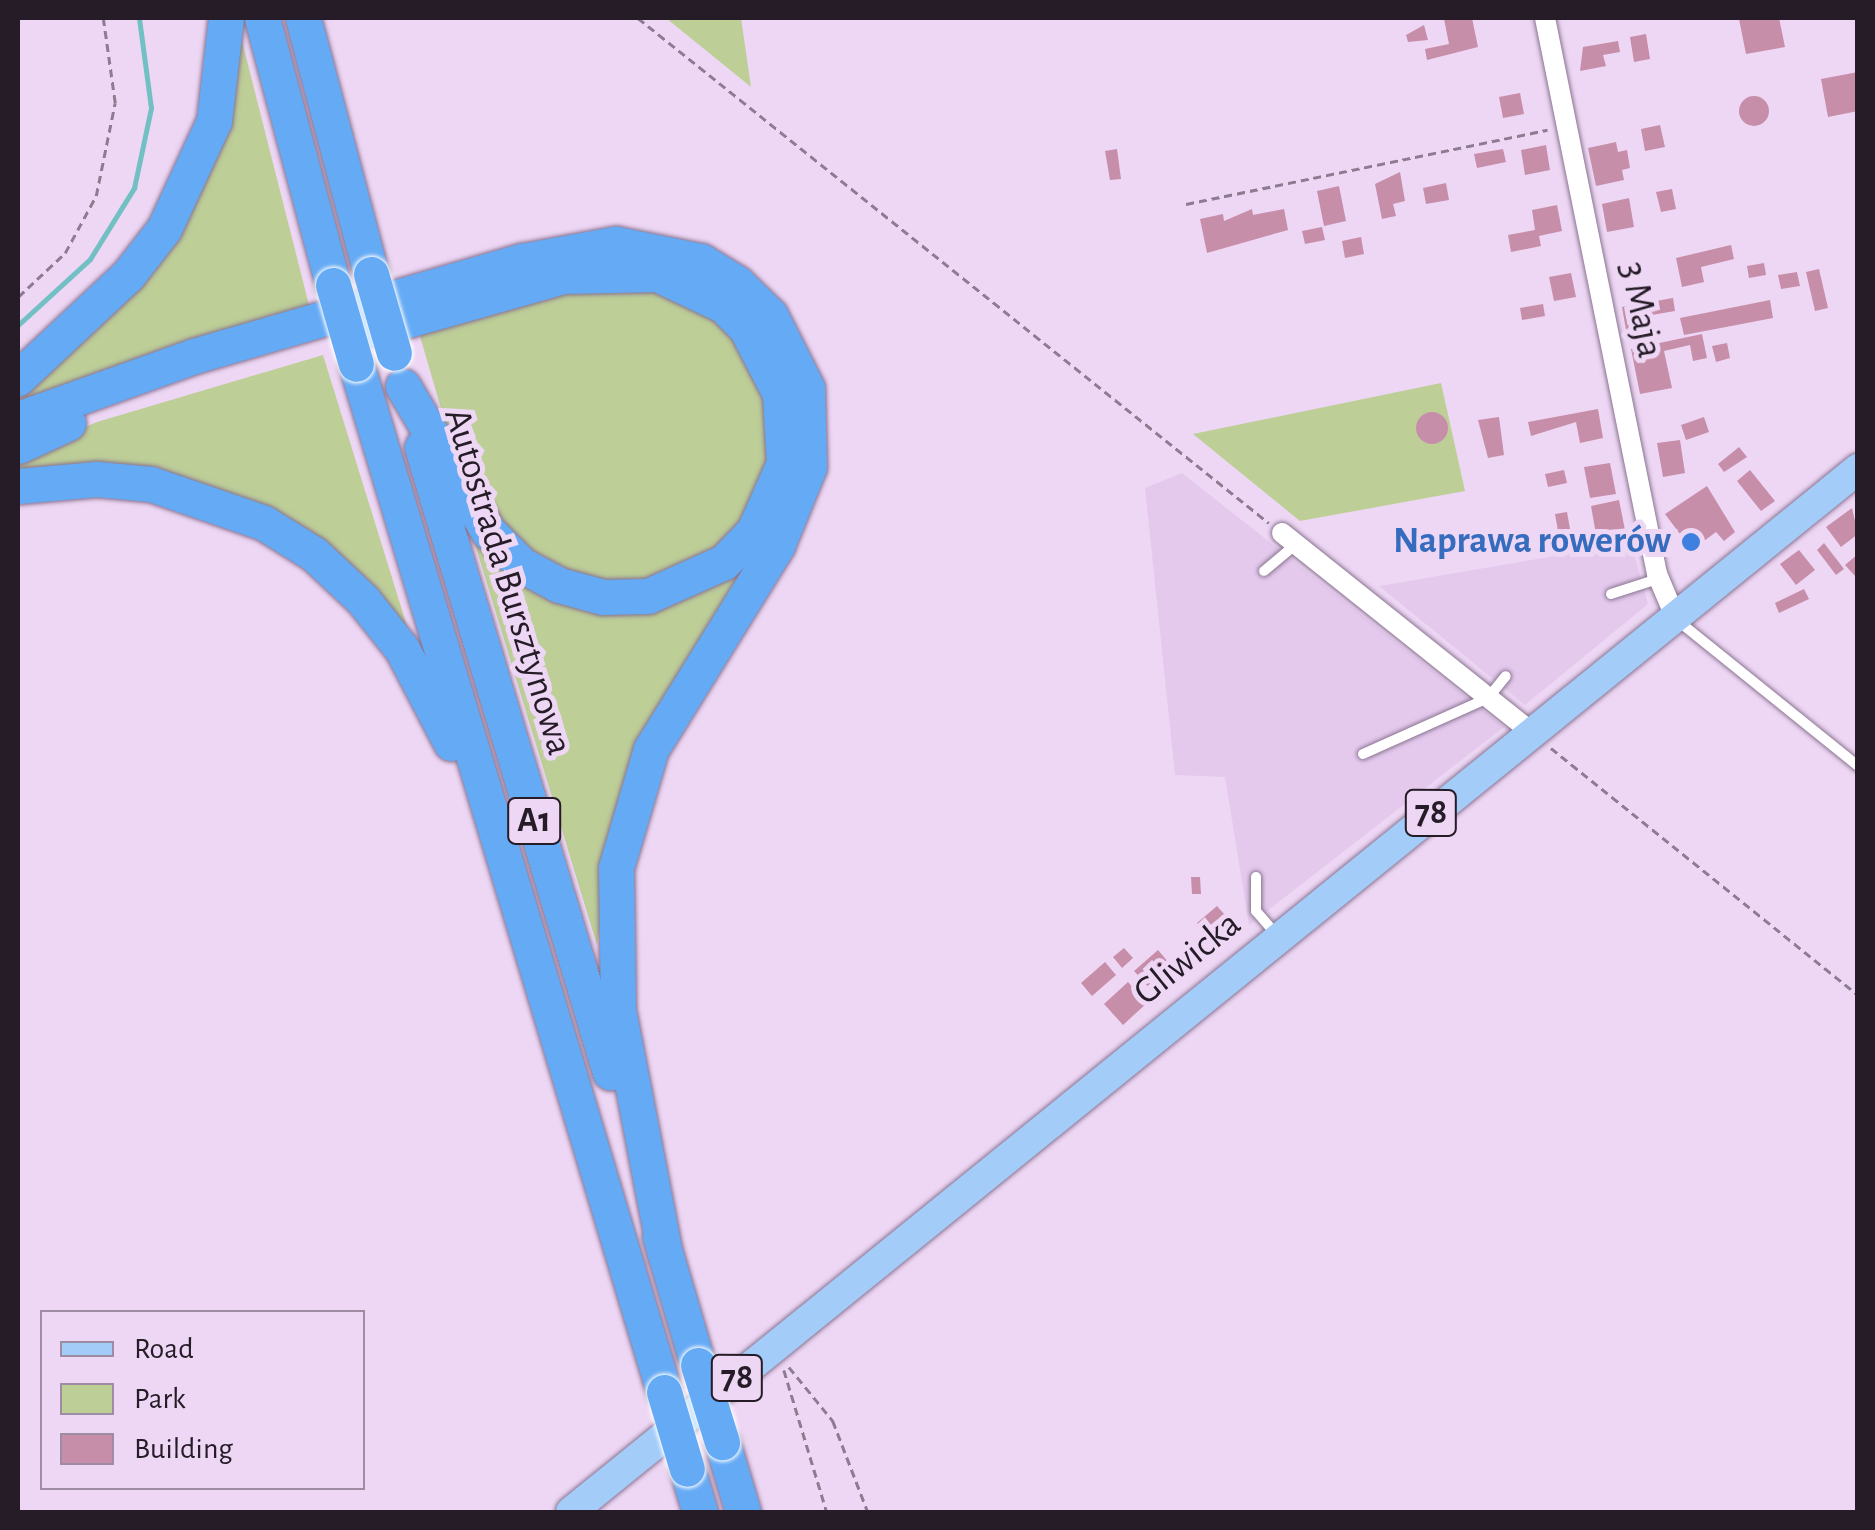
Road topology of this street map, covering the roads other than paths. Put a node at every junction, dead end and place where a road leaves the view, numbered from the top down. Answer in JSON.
{"nodes":[{"id":1,"x":226,"y":18,"type":"edge"},
{"id":2,"x":262,"y":18,"type":"edge"},
{"id":3,"x":304,"y":18,"type":"edge"},
{"id":4,"x":1545,"y":18,"type":"edge"},
{"id":5,"x":399,"y":370,"type":"junction"},
{"id":6,"x":18,"y":378,"type":"edge"},
{"id":7,"x":18,"y":419,"type":"edge"},
{"id":8,"x":18,"y":446,"type":"edge"},
{"id":9,"x":1858,"y":470,"type":"edge"},
{"id":10,"x":18,"y":486,"type":"edge"},
{"id":11,"x":1289,"y":538,"type":"joint"},
{"id":12,"x":1264,"y":572,"type":"dead end"},
{"id":13,"x":1660,"y":579,"type":"junction"},
{"id":14,"x":1612,"y":594,"type":"dead end"},
{"id":15,"x":1674,"y":614,"type":"junction"},
{"id":16,"x":1506,"y":676,"type":"dead end"},
{"id":17,"x":1488,"y":698,"type":"junction"},
{"id":18,"x":1531,"y":732,"type":"junction"},
{"id":19,"x":1362,"y":754,"type":"dead end"},
{"id":20,"x":1858,"y":766,"type":"edge"},
{"id":21,"x":504,"y":862,"type":"junction"},
{"id":22,"x":1256,"y":878,"type":"dead end"},
{"id":23,"x":1279,"y":937,"type":"junction"},
{"id":24,"x":666,"y":1255,"type":"junction"},
{"id":25,"x":571,"y":1512,"type":"edge"},
{"id":26,"x":700,"y":1512,"type":"edge"},
{"id":27,"x":743,"y":1512,"type":"edge"}],
"edges":[{"from":1,"to":6,"type":"highway"},
{"from":2,"to":21,"type":"highway","number":"A1","bridge":true},
{"from":3,"to":5,"type":"highway","name":"Autostrada Bursztynowa","number":"A1","bridge":true},
{"from":4,"to":13,"type":"street","name":"3 Maja"},
{"from":5,"to":8,"type":"highway"},
{"from":5,"to":24,"type":"highway","name":"Autostrada Bursztynowa","number":"A1"},
{"from":7,"to":24,"type":"highway"},
{"from":9,"to":15,"type":"main road","name":"Gliwicka","number":"78"},
{"from":10,"to":21,"type":"highway"},
{"from":11,"to":12,"type":"lane"},
{"from":11,"to":17,"type":"street"},
{"from":13,"to":14,"type":"lane"},
{"from":13,"to":15,"type":"street","name":"3 Maja"},
{"from":15,"to":18,"type":"main road","name":"Gliwicka","number":"78"},
{"from":15,"to":20,"type":"lane"},
{"from":16,"to":17,"type":"lane"},
{"from":17,"to":18,"type":"street"},
{"from":17,"to":19,"type":"lane"},
{"from":18,"to":23,"type":"main road","name":"Gliwicka","number":"78"},
{"from":21,"to":26,"type":"highway","number":"A1","bridge":true},
{"from":22,"to":23,"type":"lane"},
{"from":23,"to":25,"type":"main road","name":"Gliwicka","number":"78"},
{"from":24,"to":27,"type":"highway","name":"Autostrada Bursztynowa","number":"A1","bridge":true}]}
